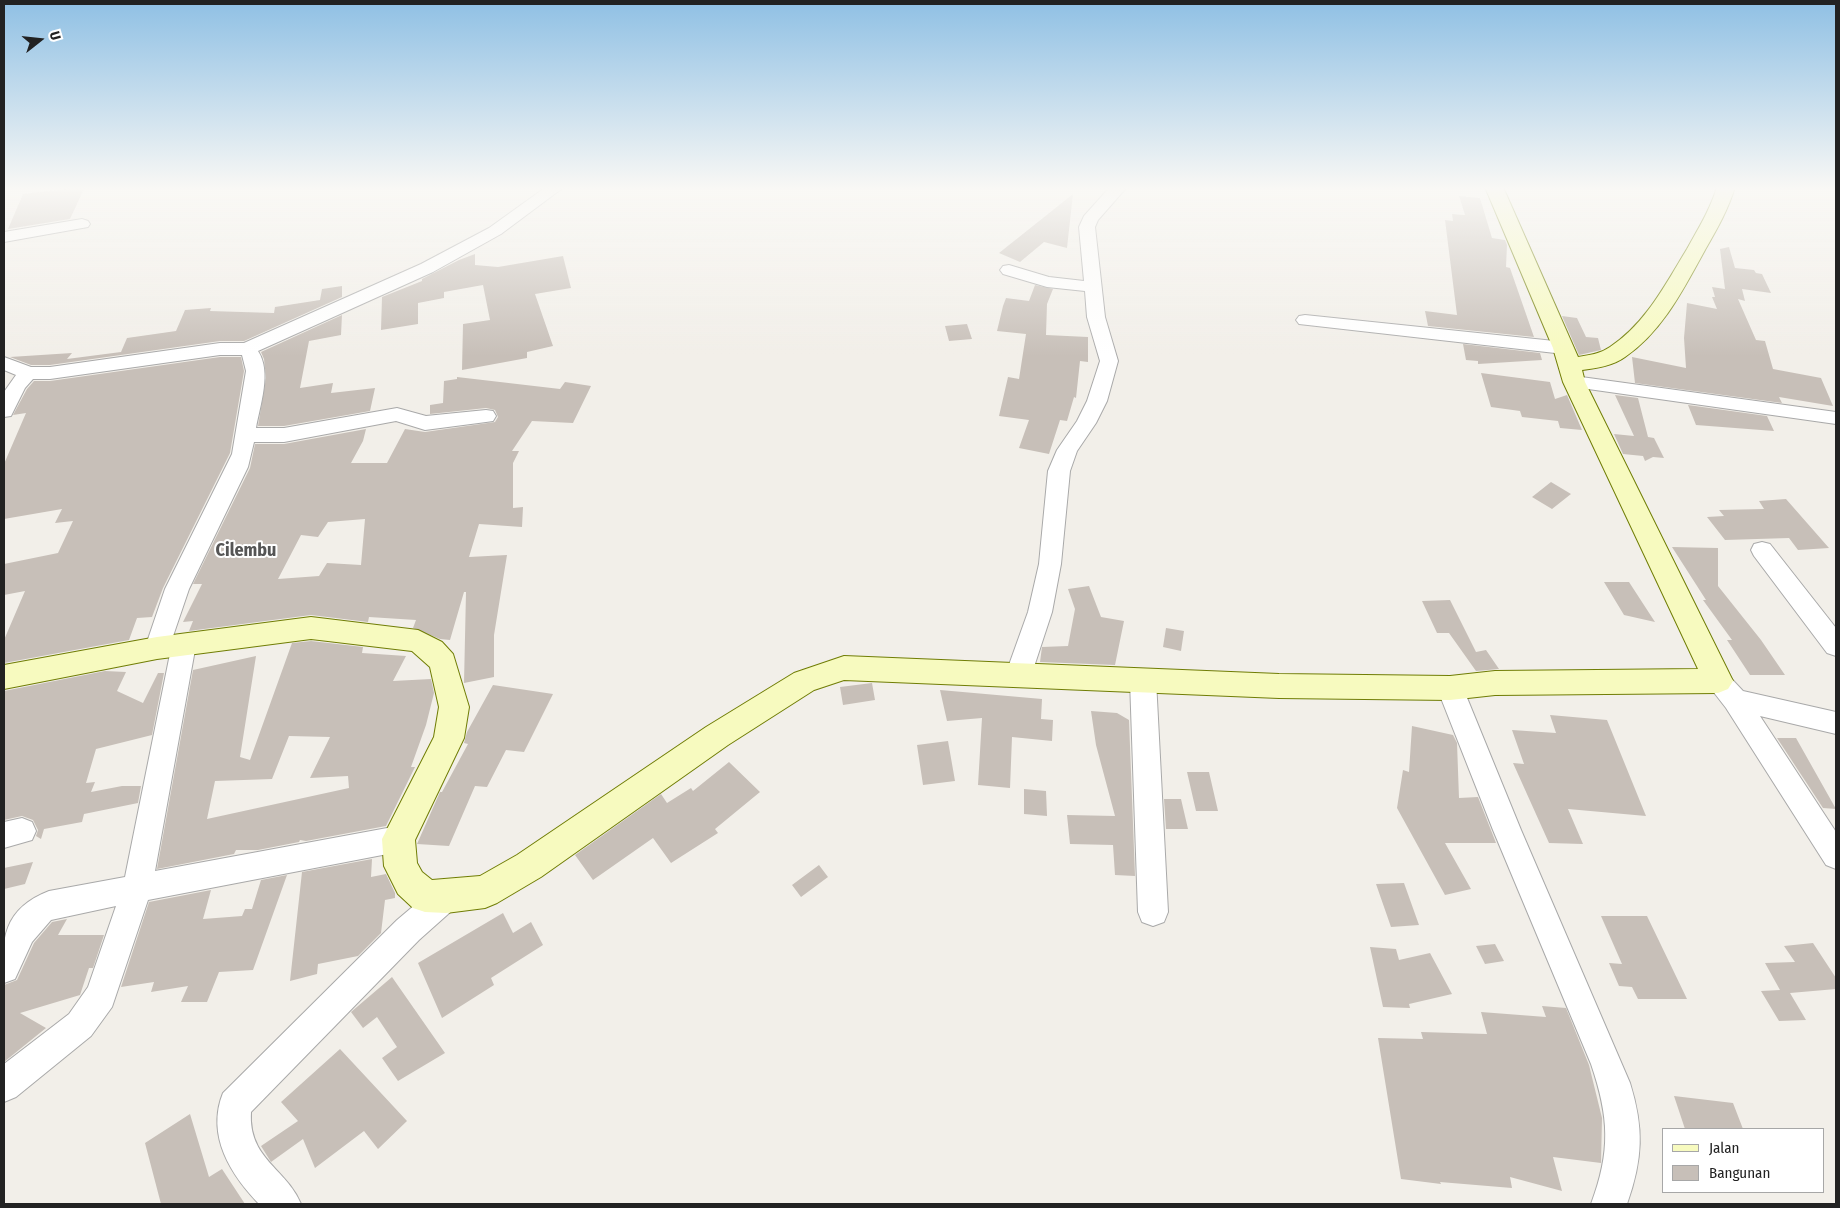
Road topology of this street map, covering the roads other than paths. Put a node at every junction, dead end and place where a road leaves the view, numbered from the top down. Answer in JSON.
{"nodes":[{"id":1,"x":472,"y":243,"type":"edge"},
{"id":2,"x":1088,"y":243,"type":"edge"},
{"id":3,"x":1518,"y":243,"type":"edge"},
{"id":4,"x":1700,"y":243,"type":"edge"},
{"id":5,"x":1009,"y":270,"type":"dead end"},
{"id":6,"x":1093,"y":286,"type":"junction"},
{"id":7,"x":1305,"y":320,"type":"dead end"},
{"id":8,"x":247,"y":349,"type":"junction"},
{"id":9,"x":4,"y":363,"type":"edge"},
{"id":10,"x":1569,"y":365,"type":"junction"},
{"id":11,"x":28,"y":373,"type":"junction"},
{"id":12,"x":4,"y":411,"type":"edge"},
{"id":13,"x":486,"y":416,"type":"dead end"},
{"id":14,"x":1836,"y":418,"type":"edge"},
{"id":15,"x":244,"y":435,"type":"junction"},
{"id":16,"x":1762,"y":550,"type":"dead end"},
{"id":17,"x":184,"y":644,"type":"junction"},
{"id":18,"x":1836,"y":646,"type":"edge"},
{"id":19,"x":157,"y":648,"type":"junction"},
{"id":20,"x":1018,"y":676,"type":"junction"},
{"id":21,"x":4,"y":677,"type":"edge"},
{"id":22,"x":1143,"y":680,"type":"junction"},
{"id":23,"x":1450,"y":688,"type":"junction"},
{"id":24,"x":1726,"y":690,"type":"junction"},
{"id":25,"x":1836,"y":723,"type":"edge"},
{"id":26,"x":398,"y":839,"type":"junction"},
{"id":27,"x":1836,"y":856,"type":"edge"},
{"id":28,"x":137,"y":889,"type":"junction"},
{"id":29,"x":446,"y":897,"type":"junction"},
{"id":30,"x":1152,"y":912,"type":"dead end"},
{"id":31,"x":4,"y":968,"type":"edge"},
{"id":32,"x":4,"y":1085,"type":"edge"},
{"id":33,"x":283,"y":1204,"type":"edge"},
{"id":34,"x":1609,"y":1204,"type":"edge"}],
"edges":[{"from":1,"to":8,"type":"street"},
{"from":2,"to":6,"type":"street"},
{"from":3,"to":10,"type":"street"},
{"from":4,"to":10,"type":"street"},
{"from":5,"to":6,"type":"street"},
{"from":6,"to":20,"type":"street"},
{"from":7,"to":10,"type":"street"},
{"from":8,"to":11,"type":"street"},
{"from":8,"to":15,"type":"street"},
{"from":9,"to":11,"type":"street"},
{"from":10,"to":14,"type":"street"},
{"from":10,"to":24,"type":"street"},
{"from":11,"to":12,"type":"street"},
{"from":13,"to":15,"type":"street"},
{"from":15,"to":19,"type":"street"},
{"from":16,"to":18,"type":"street"},
{"from":17,"to":19,"type":"street"},
{"from":17,"to":26,"type":"street"},
{"from":17,"to":28,"type":"street"},
{"from":19,"to":21,"type":"street"},
{"from":20,"to":22,"type":"street"},
{"from":20,"to":29,"type":"street"},
{"from":22,"to":23,"type":"street"},
{"from":22,"to":30,"type":"street"},
{"from":23,"to":24,"type":"street"},
{"from":23,"to":34,"type":"street"},
{"from":24,"to":25,"type":"street"},
{"from":24,"to":27,"type":"street"},
{"from":26,"to":28,"type":"street"},
{"from":26,"to":29,"type":"street"},
{"from":28,"to":31,"type":"street"},
{"from":28,"to":32,"type":"street"},
{"from":29,"to":33,"type":"street"}]}
